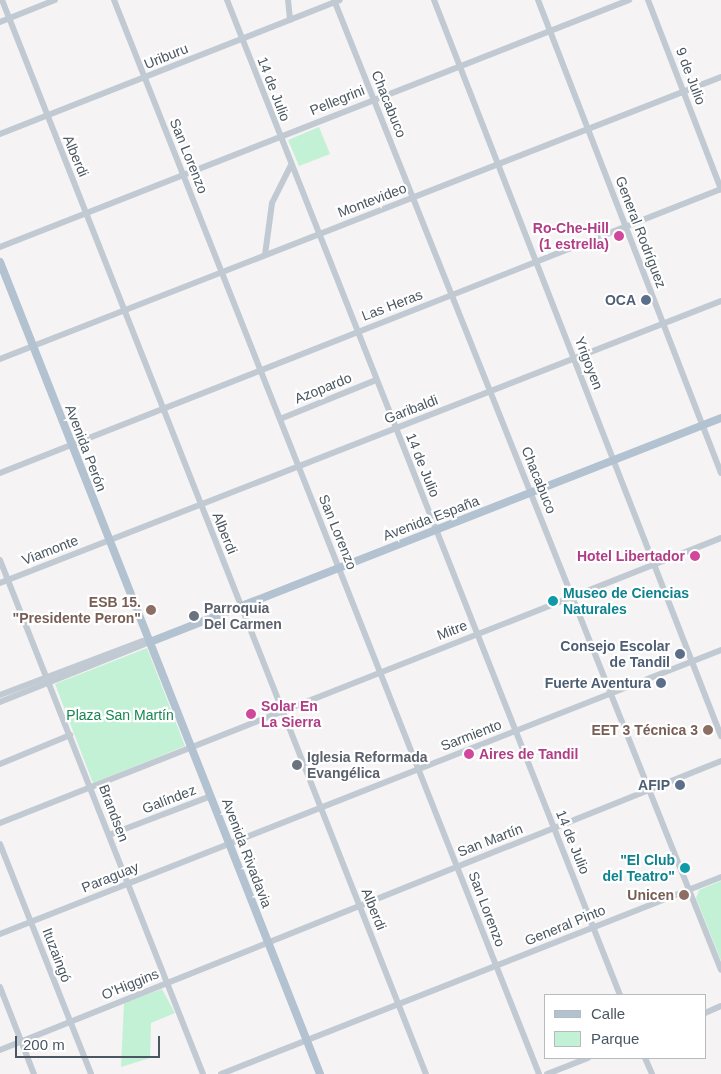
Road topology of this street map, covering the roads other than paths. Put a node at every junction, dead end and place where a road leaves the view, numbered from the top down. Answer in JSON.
{"nodes":[{"id":1,"x":2,"y":0,"type":"edge"},
{"id":2,"x":55,"y":0,"type":"edge"},
{"id":3,"x":114,"y":0,"type":"edge"},
{"id":4,"x":226,"y":0,"type":"edge"},
{"id":5,"x":288,"y":0,"type":"edge"},
{"id":6,"x":434,"y":0,"type":"edge"},
{"id":7,"x":538,"y":0,"type":"edge"},
{"id":8,"x":629,"y":0,"type":"edge"},
{"id":9,"x":648,"y":0,"type":"edge"},
{"id":10,"x":337,"y":1,"type":"edge"},
{"id":11,"x":9,"y":18,"type":"junction"},
{"id":12,"x":290,"y":20,"type":"junction"},
{"id":13,"x":0,"y":22,"type":"edge"},
{"id":14,"x":550,"y":31,"type":"junction"},
{"id":15,"x":242,"y":38,"type":"junction"},
{"id":16,"x":460,"y":66,"type":"junction"},
{"id":17,"x":721,"y":77,"type":"edge"},
{"id":18,"x":145,"y":78,"type":"junction"},
{"id":19,"x":683,"y":92,"type":"junction"},
{"id":20,"x":374,"y":99,"type":"junction"},
{"id":21,"x":46,"y":116,"type":"junction"},
{"id":22,"x":588,"y":129,"type":"junction"},
{"id":23,"x":0,"y":134,"type":"edge"},
{"id":24,"x":280,"y":137,"type":"junction"},
{"id":25,"x":498,"y":164,"type":"junction"},
{"id":26,"x":292,"y":165,"type":"junction"},
{"id":27,"x":183,"y":175,"type":"junction"},
{"id":28,"x":721,"y":189,"type":"edge"},
{"id":29,"x":413,"y":198,"type":"junction"},
{"id":30,"x":86,"y":212,"type":"junction"},
{"id":31,"x":626,"y":227,"type":"junction"},
{"id":32,"x":318,"y":235,"type":"junction"},
{"id":33,"x":0,"y":247,"type":"edge"},
{"id":34,"x":265,"y":255,"type":"junction"},
{"id":35,"x":0,"y":262,"type":"edge"},
{"id":36,"x":536,"y":262,"type":"junction"},
{"id":37,"x":222,"y":272,"type":"junction"},
{"id":38,"x":452,"y":295,"type":"junction"},
{"id":39,"x":721,"y":301,"type":"edge"},
{"id":40,"x":124,"y":311,"type":"junction"},
{"id":41,"x":663,"y":324,"type":"junction"},
{"id":42,"x":357,"y":332,"type":"junction"},
{"id":43,"x":33,"y":346,"type":"junction"},
{"id":44,"x":574,"y":358,"type":"junction"},
{"id":45,"x":0,"y":359,"type":"edge"},
{"id":46,"x":261,"y":370,"type":"junction"},
{"id":47,"x":376,"y":380,"type":"junction"},
{"id":48,"x":490,"y":392,"type":"junction"},
{"id":49,"x":162,"y":409,"type":"junction"},
{"id":50,"x":721,"y":418,"type":"edge"},
{"id":51,"x":280,"y":419,"type":"junction"},
{"id":52,"x":703,"y":425,"type":"junction"},
{"id":53,"x":395,"y":429,"type":"junction"},
{"id":54,"x":72,"y":445,"type":"junction"},
{"id":55,"x":613,"y":460,"type":"junction"},
{"id":56,"x":299,"y":467,"type":"junction"},
{"id":57,"x":721,"y":472,"type":"edge"},
{"id":58,"x":0,"y":473,"type":"edge"},
{"id":59,"x":531,"y":493,"type":"junction"},
{"id":60,"x":200,"y":505,"type":"junction"},
{"id":61,"x":436,"y":530,"type":"junction"},
{"id":62,"x":721,"y":538,"type":"edge"},
{"id":63,"x":109,"y":541,"type":"junction"},
{"id":64,"x":0,"y":560,"type":"edge"},
{"id":65,"x":654,"y":564,"type":"junction"},
{"id":66,"x":339,"y":568,"type":"junction"},
{"id":67,"x":8,"y":580,"type":"junction"},
{"id":68,"x":0,"y":583,"type":"edge"},
{"id":69,"x":572,"y":596,"type":"junction"},
{"id":70,"x":241,"y":606,"type":"junction"},
{"id":71,"x":477,"y":634,"type":"junction"},
{"id":72,"x":150,"y":642,"type":"junction"},
{"id":73,"x":721,"y":650,"type":"edge"},
{"id":74,"x":692,"y":662,"type":"junction"},
{"id":75,"x":380,"y":672,"type":"junction"},
{"id":76,"x":48,"y":680,"type":"junction"},
{"id":77,"x":611,"y":694,"type":"junction"},
{"id":78,"x":0,"y":695,"type":"edge"},
{"id":79,"x":0,"y":702,"type":"edge"},
{"id":80,"x":282,"y":710,"type":"junction"},
{"id":81,"x":515,"y":731,"type":"junction"},
{"id":82,"x":70,"y":735,"type":"junction"},
{"id":83,"x":721,"y":736,"type":"edge"},
{"id":84,"x":192,"y":746,"type":"junction"},
{"id":85,"x":721,"y":761,"type":"edge"},
{"id":86,"x":0,"y":764,"type":"edge"},
{"id":87,"x":418,"y":769,"type":"junction"},
{"id":88,"x":90,"y":787,"type":"junction"},
{"id":89,"x":650,"y":790,"type":"junction"},
{"id":90,"x":211,"y":796,"type":"junction"},
{"id":91,"x":320,"y":808,"type":"junction"},
{"id":92,"x":0,"y":823,"type":"edge"},
{"id":93,"x":554,"y":828,"type":"junction"},
{"id":94,"x":109,"y":836,"type":"junction"},
{"id":95,"x":230,"y":843,"type":"junction"},
{"id":96,"x":0,"y":844,"type":"edge"},
{"id":97,"x":457,"y":867,"type":"junction"},
{"id":98,"x":721,"y":877,"type":"edge"},
{"id":99,"x":127,"y":884,"type":"junction"},
{"id":100,"x":689,"y":890,"type":"junction"},
{"id":101,"x":359,"y":905,"type":"junction"},
{"id":102,"x":30,"y":922,"type":"junction"},
{"id":103,"x":593,"y":927,"type":"junction"},
{"id":104,"x":0,"y":934,"type":"edge"},
{"id":105,"x":268,"y":941,"type":"junction"},
{"id":106,"x":496,"y":966,"type":"junction"},
{"id":107,"x":721,"y":970,"type":"edge"},
{"id":108,"x":166,"y":983,"type":"junction"},
{"id":109,"x":0,"y":987,"type":"edge"},
{"id":110,"x":620,"y":994,"type":"edge"},
{"id":111,"x":399,"y":1005,"type":"junction"},
{"id":112,"x":721,"y":1006,"type":"edge"},
{"id":113,"x":706,"y":1013,"type":"edge"},
{"id":114,"x":70,"y":1022,"type":"junction"},
{"id":115,"x":306,"y":1040,"type":"junction"},
{"id":116,"x":21,"y":1042,"type":"junction"},
{"id":117,"x":0,"y":1050,"type":"edge"},
{"id":118,"x":585,"y":1059,"type":"edge"},
{"id":119,"x":645,"y":1059,"type":"edge"},
{"id":120,"x":34,"y":1074,"type":"edge"},
{"id":121,"x":91,"y":1074,"type":"edge"},
{"id":122,"x":203,"y":1074,"type":"edge"},
{"id":123,"x":221,"y":1074,"type":"edge"},
{"id":124,"x":320,"y":1074,"type":"edge"},
{"id":125,"x":426,"y":1074,"type":"edge"},
{"id":126,"x":539,"y":1074,"type":"edge"},
{"id":127,"x":547,"y":1074,"type":"edge"},
{"id":128,"x":652,"y":1074,"type":"edge"}],
"edges":[{"from":1,"to":11,"type":"street","name":"Alberdi"},
{"from":2,"to":11,"type":"street"},
{"from":3,"to":18,"type":"street","name":"San Lorenzo"},
{"from":4,"to":15,"type":"street","name":"14 de Julio"},
{"from":5,"to":12,"type":"street"},
{"from":6,"to":16,"type":"street","name":"Yrigoyen"},
{"from":7,"to":14,"type":"street","name":"General Rodríguez"},
{"from":8,"to":14,"type":"street","name":"Pellegrini"},
{"from":9,"to":19,"type":"street","name":"9 de Julio"},
{"from":10,"to":12,"type":"street","name":"Uriburu"},
{"from":10,"to":20,"type":"street","name":"Chacabuco"},
{"from":11,"to":13,"type":"street"},
{"from":11,"to":21,"type":"street","name":"Alberdi"},
{"from":12,"to":15,"type":"street","name":"Uriburu"},
{"from":14,"to":16,"type":"street","name":"Pellegrini"},
{"from":14,"to":22,"type":"street","name":"General Rodríguez"},
{"from":15,"to":18,"type":"street","name":"Uriburu"},
{"from":15,"to":24,"type":"street","name":"14 de Julio"},
{"from":16,"to":20,"type":"street","name":"Pellegrini"},
{"from":16,"to":25,"type":"street","name":"Yrigoyen"},
{"from":17,"to":19,"type":"street","name":"Montevideo"},
{"from":18,"to":21,"type":"street","name":"Uriburu"},
{"from":18,"to":27,"type":"street","name":"San Lorenzo"},
{"from":19,"to":22,"type":"street","name":"Montevideo"},
{"from":19,"to":28,"type":"street","name":"9 de Julio"},
{"from":20,"to":24,"type":"street","name":"Pellegrini"},
{"from":20,"to":29,"type":"street","name":"Chacabuco"},
{"from":21,"to":23,"type":"street","name":"Uriburu"},
{"from":21,"to":30,"type":"street","name":"Alberdi"},
{"from":22,"to":25,"type":"street","name":"Montevideo"},
{"from":22,"to":31,"type":"street","name":"General Rodríguez"},
{"from":24,"to":26,"type":"street","name":"14 de Julio"},
{"from":24,"to":27,"type":"street","name":"Pellegrini"},
{"from":25,"to":29,"type":"street","name":"Montevideo"},
{"from":25,"to":36,"type":"street","name":"Yrigoyen"},
{"from":26,"to":32,"type":"street","name":"14 de Julio"},
{"from":26,"to":34,"type":"street"},
{"from":27,"to":30,"type":"street","name":"Pellegrini"},
{"from":27,"to":37,"type":"street","name":"San Lorenzo"},
{"from":28,"to":31,"type":"street","name":"Las Heras"},
{"from":29,"to":32,"type":"street","name":"Montevideo"},
{"from":29,"to":38,"type":"street","name":"Chacabuco"},
{"from":30,"to":33,"type":"street","name":"Pellegrini"},
{"from":30,"to":40,"type":"street","name":"Alberdi"},
{"from":31,"to":36,"type":"street","name":"Las Heras"},
{"from":31,"to":41,"type":"street","name":"General Rodríguez"},
{"from":32,"to":34,"type":"street","name":"Montevideo"},
{"from":32,"to":42,"type":"street","name":"14 de Julio"},
{"from":34,"to":37,"type":"street","name":"Montevideo"},
{"from":35,"to":43,"type":"main road","name":"Avenida Perón"},
{"from":36,"to":38,"type":"street","name":"Las Heras"},
{"from":36,"to":44,"type":"street","name":"Yrigoyen"},
{"from":37,"to":40,"type":"street","name":"Montevideo"},
{"from":37,"to":46,"type":"street","name":"San Lorenzo"},
{"from":38,"to":42,"type":"street","name":"Las Heras"},
{"from":38,"to":48,"type":"street","name":"Chacabuco"},
{"from":39,"to":41,"type":"street","name":"Garibaldi"},
{"from":40,"to":43,"type":"street","name":"Montevideo"},
{"from":40,"to":49,"type":"street","name":"Alberdi"},
{"from":41,"to":44,"type":"street","name":"Garibaldi"},
{"from":41,"to":52,"type":"street","name":"General Rodríguez"},
{"from":42,"to":46,"type":"street","name":"Las Heras"},
{"from":42,"to":47,"type":"street","name":"14 de Julio"},
{"from":43,"to":45,"type":"street","name":"Montevideo"},
{"from":43,"to":54,"type":"main road","name":"Avenida Perón"},
{"from":44,"to":48,"type":"street","name":"Garibaldi"},
{"from":44,"to":55,"type":"street","name":"Yrigoyen"},
{"from":46,"to":49,"type":"street","name":"Las Heras"},
{"from":46,"to":51,"type":"street","name":"San Lorenzo"},
{"from":47,"to":51,"type":"street","name":"Azopardo"},
{"from":47,"to":53,"type":"street","name":"14 de Julio"},
{"from":48,"to":53,"type":"street","name":"Garibaldi"},
{"from":48,"to":59,"type":"street","name":"Chacabuco"},
{"from":49,"to":54,"type":"street","name":"Las Heras"},
{"from":49,"to":60,"type":"street","name":"Alberdi"},
{"from":50,"to":52,"type":"main road","name":"Avenida España"},
{"from":51,"to":56,"type":"street","name":"San Lorenzo"},
{"from":52,"to":55,"type":"main road","name":"Avenida España"},
{"from":52,"to":57,"type":"street","name":"General Rodríguez"},
{"from":53,"to":56,"type":"street","name":"Garibaldi"},
{"from":53,"to":61,"type":"street","name":"14 de Julio"},
{"from":54,"to":58,"type":"street","name":"Las Heras"},
{"from":54,"to":63,"type":"main road","name":"Avenida Perón"},
{"from":55,"to":59,"type":"main road","name":"Avenida España"},
{"from":55,"to":65,"type":"street","name":"Yrigoyen"},
{"from":56,"to":60,"type":"street","name":"Garibaldi"},
{"from":56,"to":66,"type":"street","name":"San Lorenzo"},
{"from":59,"to":61,"type":"main road","name":"Avenida España"},
{"from":59,"to":69,"type":"street","name":"Chacabuco"},
{"from":60,"to":63,"type":"street","name":"Garibaldi"},
{"from":60,"to":70,"type":"street","name":"Alberdi"},
{"from":61,"to":66,"type":"main road","name":"Avenida España"},
{"from":61,"to":71,"type":"street","name":"14 de Julio"},
{"from":62,"to":65,"type":"street","name":"Mitre"},
{"from":63,"to":67,"type":"street","name":"Viamonte"},
{"from":63,"to":72,"type":"main road","name":"Avenida Perón"},
{"from":64,"to":67,"type":"street","name":"Brandsen"},
{"from":65,"to":69,"type":"street","name":"Mitre"},
{"from":65,"to":74,"type":"street","name":"Yrigoyen"},
{"from":66,"to":70,"type":"main road","name":"Avenida España"},
{"from":66,"to":75,"type":"street","name":"San Lorenzo"},
{"from":67,"to":68,"type":"street","name":"Viamonte"},
{"from":67,"to":76,"type":"street","name":"Brandsen"},
{"from":69,"to":71,"type":"street","name":"Mitre"},
{"from":69,"to":77,"type":"street","name":"Chacabuco"},
{"from":70,"to":72,"type":"main road","name":"Avenida España"},
{"from":70,"to":80,"type":"street","name":"Alberdi"},
{"from":71,"to":75,"type":"street","name":"Mitre"},
{"from":71,"to":81,"type":"street","name":"14 de Julio"},
{"from":72,"to":76,"type":"street"},
{"from":72,"to":84,"type":"main road","name":"Avenida Rivadavia"},
{"from":73,"to":74,"type":"street","name":"Sarmiento"},
{"from":74,"to":77,"type":"street","name":"Sarmiento"},
{"from":74,"to":83,"type":"street","name":"Yrigoyen"},
{"from":75,"to":80,"type":"street","name":"Mitre"},
{"from":75,"to":87,"type":"street","name":"San Lorenzo"},
{"from":76,"to":78,"type":"street"},
{"from":76,"to":79,"type":"street"},
{"from":76,"to":82,"type":"street","name":"Brandsen"},
{"from":77,"to":81,"type":"street","name":"Sarmiento"},
{"from":77,"to":89,"type":"street","name":"Chacabuco"},
{"from":80,"to":84,"type":"street","name":"Mitre"},
{"from":80,"to":91,"type":"street","name":"Alberdi"},
{"from":81,"to":87,"type":"street","name":"Sarmiento"},
{"from":81,"to":93,"type":"street","name":"14 de Julio"},
{"from":82,"to":86,"type":"street"},
{"from":82,"to":88,"type":"street","name":"Brandsen"},
{"from":84,"to":88,"type":"street","name":"Mitre"},
{"from":84,"to":90,"type":"main road","name":"Avenida Rivadavia"},
{"from":85,"to":89,"type":"street","name":"San Martín"},
{"from":87,"to":91,"type":"street","name":"Sarmiento"},
{"from":87,"to":97,"type":"street","name":"San Lorenzo"},
{"from":88,"to":92,"type":"street","name":"Mitre"},
{"from":88,"to":94,"type":"street","name":"Brandsen"},
{"from":89,"to":93,"type":"street","name":"San Martín"},
{"from":89,"to":100,"type":"street","name":"Chacabuco"},
{"from":90,"to":94,"type":"street","name":"Galíndez"},
{"from":90,"to":95,"type":"main road","name":"Avenida Rivadavia"},
{"from":91,"to":95,"type":"street","name":"Sarmiento"},
{"from":91,"to":101,"type":"street","name":"Alberdi"},
{"from":93,"to":97,"type":"street","name":"San Martín"},
{"from":93,"to":103,"type":"street","name":"14 de Julio"},
{"from":94,"to":99,"type":"street","name":"Brandsen"},
{"from":95,"to":99,"type":"street","name":"Paraguay"},
{"from":95,"to":105,"type":"main road","name":"Avenida Rivadavia"},
{"from":96,"to":102,"type":"street","name":"Ituzaingó"},
{"from":97,"to":101,"type":"street","name":"San Martín"},
{"from":97,"to":106,"type":"street","name":"San Lorenzo"},
{"from":98,"to":100,"type":"street","name":"General Pinto"},
{"from":99,"to":102,"type":"street","name":"Paraguay"},
{"from":99,"to":108,"type":"street","name":"Brandsen"},
{"from":100,"to":103,"type":"street","name":"General Pinto"},
{"from":100,"to":107,"type":"street","name":"Chacabuco"},
{"from":101,"to":105,"type":"street","name":"San Martín"},
{"from":101,"to":111,"type":"street","name":"Alberdi"},
{"from":102,"to":104,"type":"street","name":"Paraguay"},
{"from":102,"to":114,"type":"street","name":"Ituzaingó"},
{"from":103,"to":106,"type":"street","name":"General Pinto"},
{"from":103,"to":110,"type":"street","name":"14 de Julio"},
{"from":105,"to":108,"type":"street","name":"O'Higgins"},
{"from":105,"to":115,"type":"main road","name":"Avenida Rivadavia"},
{"from":106,"to":111,"type":"street","name":"General Pinto"},
{"from":106,"to":126,"type":"street","name":"San Lorenzo"},
{"from":108,"to":114,"type":"street","name":"O'Higgins"},
{"from":108,"to":122,"type":"street","name":"Brandsen"},
{"from":109,"to":116,"type":"street"},
{"from":111,"to":115,"type":"street","name":"General Pinto"},
{"from":111,"to":125,"type":"street","name":"Alberdi"},
{"from":112,"to":113,"type":"street"},
{"from":114,"to":116,"type":"street","name":"O'Higgins"},
{"from":114,"to":121,"type":"street","name":"Ituzaingó"},
{"from":115,"to":123,"type":"street","name":"General Pinto"},
{"from":115,"to":124,"type":"main road","name":"Avenida Rivadavia"},
{"from":116,"to":117,"type":"street","name":"O'Higgins"},
{"from":116,"to":120,"type":"street"},
{"from":118,"to":127,"type":"street"},
{"from":119,"to":128,"type":"street"}]}
